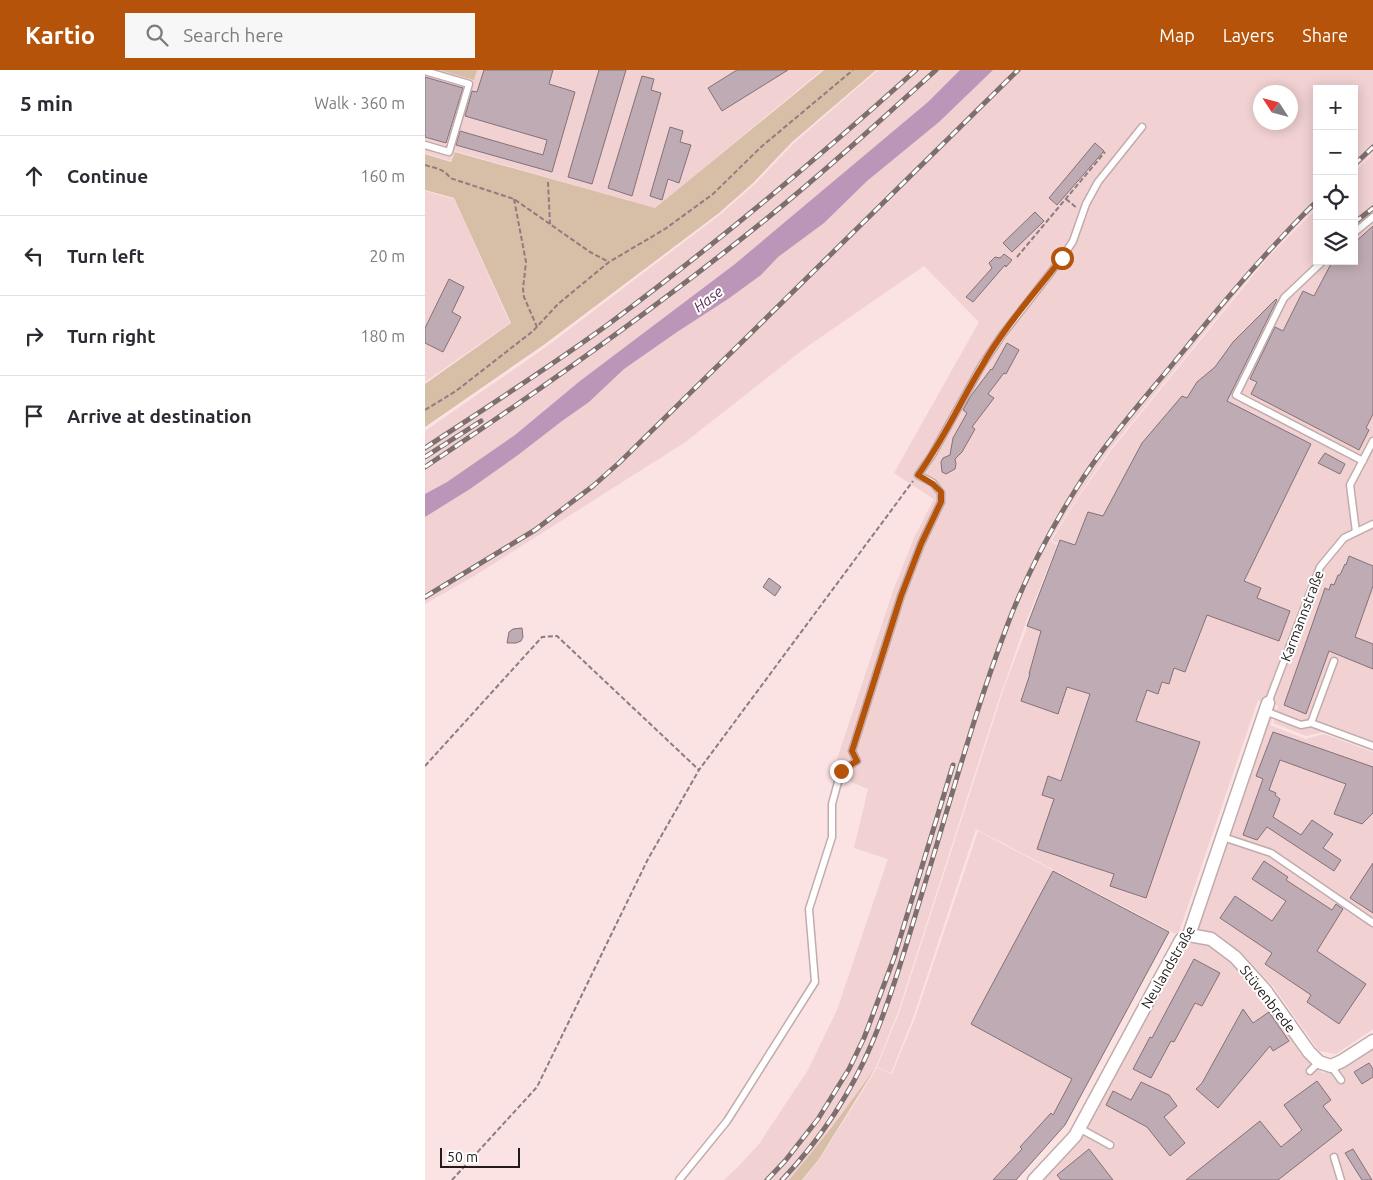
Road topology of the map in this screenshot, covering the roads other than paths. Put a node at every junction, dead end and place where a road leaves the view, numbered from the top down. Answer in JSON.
{"nodes":[{"id":1,"x":425,"y":71,"type":"edge"},
{"id":2,"x":1142,"y":127,"type":"dead end"},
{"id":3,"x":425,"y":145,"type":"edge"},
{"id":4,"x":1373,"y":217,"type":"edge"},
{"id":5,"x":1358,"y":230,"type":"edge"},
{"id":6,"x":1319,"y":265,"type":"edge"},
{"id":7,"x":1373,"y":441,"type":"edge"},
{"id":8,"x":1363,"y":461,"type":"junction"},
{"id":9,"x":1373,"y":524,"type":"edge"},
{"id":10,"x":1356,"y":532,"type":"junction"},
{"id":11,"x":1334,"y":661,"type":"dead end"},
{"id":12,"x":1267,"y":707,"type":"junction"},
{"id":13,"x":1311,"y":723,"type":"junction"},
{"id":14,"x":1373,"y":746,"type":"edge"},
{"id":15,"x":1223,"y":836,"type":"junction"},
{"id":16,"x":1373,"y":922,"type":"edge"},
{"id":17,"x":1189,"y":935,"type":"junction"},
{"id":18,"x":1373,"y":1041,"type":"edge"},
{"id":19,"x":1331,"y":1063,"type":"junction"},
{"id":20,"x":1309,"y":1071,"type":"dead end"},
{"id":21,"x":1341,"y":1080,"type":"dead end"},
{"id":22,"x":1079,"y":1128,"type":"junction"},
{"id":23,"x":1109,"y":1145,"type":"dead end"},
{"id":24,"x":1334,"y":1157,"type":"dead end"},
{"id":25,"x":679,"y":1180,"type":"edge"},
{"id":26,"x":1034,"y":1180,"type":"edge"},
{"id":27,"x":1341,"y":1180,"type":"edge"}],
"edges":[{"from":1,"to":3,"type":"lane"},
{"from":2,"to":25,"type":"lane"},
{"from":4,"to":5,"type":"lane"},
{"from":6,"to":8,"type":"lane"},
{"from":7,"to":8,"type":"lane"},
{"from":8,"to":10,"type":"lane"},
{"from":9,"to":10,"type":"lane","name":"Karmannstraße"},
{"from":10,"to":12,"type":"lane","name":"Karmannstraße"},
{"from":11,"to":13,"type":"lane"},
{"from":12,"to":13,"type":"lane"},
{"from":12,"to":15,"type":"street","name":"Neulandstraße"},
{"from":13,"to":14,"type":"lane"},
{"from":15,"to":16,"type":"lane"},
{"from":15,"to":17,"type":"street","name":"Neulandstraße"},
{"from":17,"to":19,"type":"street","name":"Stüvenbrede"},
{"from":17,"to":22,"type":"street","name":"Neulandstraße"},
{"from":18,"to":19,"type":"street"},
{"from":19,"to":20,"type":"lane"},
{"from":19,"to":21,"type":"lane"},
{"from":22,"to":23,"type":"lane"},
{"from":22,"to":26,"type":"street","name":"Neulandstraße"},
{"from":24,"to":27,"type":"lane"}]}
